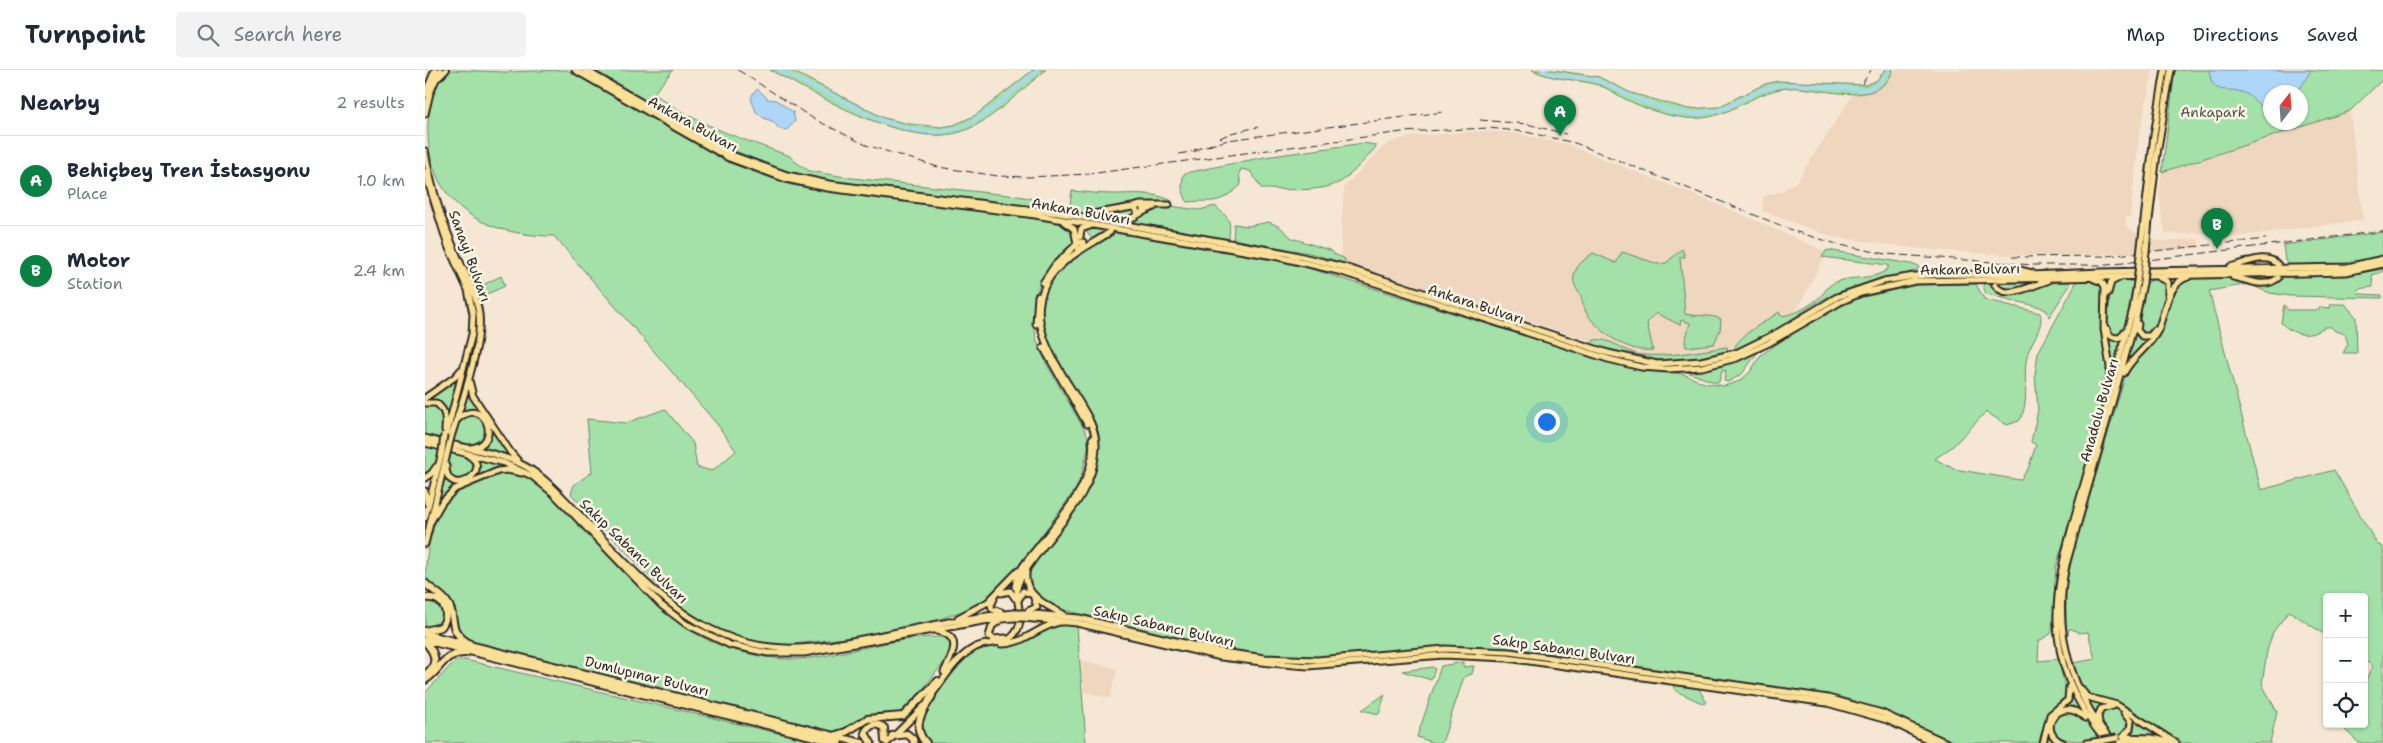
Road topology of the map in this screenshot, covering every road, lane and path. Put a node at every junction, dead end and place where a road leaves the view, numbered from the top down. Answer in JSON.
{"nodes":[{"id":1,"x":435,"y":70,"type":"edge"},
{"id":2,"x":441,"y":70,"type":"edge"},
{"id":3,"x":446,"y":70,"type":"edge"},
{"id":4,"x":575,"y":70,"type":"edge"},
{"id":5,"x":585,"y":70,"type":"edge"},
{"id":6,"x":2165,"y":70,"type":"edge"},
{"id":7,"x":2171,"y":70,"type":"edge"},
{"id":8,"x":435,"y":80,"type":"junction"},
{"id":9,"x":425,"y":94,"type":"edge"},
{"id":10,"x":425,"y":114,"type":"edge"},
{"id":11,"x":425,"y":151,"type":"edge"},
{"id":12,"x":425,"y":172,"type":"edge"},
{"id":13,"x":1169,"y":205,"type":"dead end"},
{"id":14,"x":1139,"y":210,"type":"junction"},
{"id":15,"x":1058,"y":213,"type":"junction"},
{"id":16,"x":1035,"y":215,"type":"junction"},
{"id":17,"x":1131,"y":219,"type":"tunnel mouth"},
{"id":18,"x":2146,"y":220,"type":"junction"},
{"id":19,"x":1123,"y":224,"type":"junction"},
{"id":20,"x":1109,"y":230,"type":"junction"},
{"id":21,"x":1081,"y":245,"type":"junction"},
{"id":22,"x":2383,"y":259,"type":"edge"},
{"id":23,"x":2278,"y":265,"type":"dead end"},
{"id":24,"x":2383,"y":266,"type":"edge"},
{"id":25,"x":2191,"y":270,"type":"junction"},
{"id":26,"x":1999,"y":271,"type":"dead end"},
{"id":27,"x":2215,"y":274,"type":"junction"},
{"id":28,"x":2153,"y":275,"type":"junction"},
{"id":29,"x":2056,"y":276,"type":"junction"},
{"id":30,"x":2126,"y":276,"type":"junction"},
{"id":31,"x":2087,"y":278,"type":"junction"},
{"id":32,"x":2278,"y":278,"type":"dead end"},
{"id":33,"x":1995,"y":285,"type":"dead end"},
{"id":34,"x":2139,"y":291,"type":"junction"},
{"id":35,"x":464,"y":366,"type":"junction"},
{"id":36,"x":469,"y":372,"type":"junction"},
{"id":37,"x":2115,"y":392,"type":"junction"},
{"id":38,"x":425,"y":398,"type":"edge"},
{"id":39,"x":425,"y":403,"type":"edge"},
{"id":40,"x":456,"y":421,"type":"junction"},
{"id":41,"x":2100,"y":426,"type":"junction"},
{"id":42,"x":447,"y":436,"type":"junction"},
{"id":43,"x":425,"y":437,"type":"edge"},
{"id":44,"x":429,"y":443,"type":"edge"},
{"id":45,"x":466,"y":448,"type":"junction"},
{"id":46,"x":461,"y":452,"type":"junction"},
{"id":47,"x":445,"y":454,"type":"junction"},
{"id":48,"x":440,"y":460,"type":"junction"},
{"id":49,"x":525,"y":466,"type":"junction"},
{"id":50,"x":532,"y":476,"type":"junction"},
{"id":51,"x":425,"y":478,"type":"edge"},
{"id":52,"x":425,"y":491,"type":"edge"},
{"id":53,"x":427,"y":511,"type":"junction"},
{"id":54,"x":425,"y":518,"type":"edge"},
{"id":55,"x":430,"y":524,"type":"junction"},
{"id":56,"x":425,"y":544,"type":"edge"},
{"id":57,"x":1029,"y":565,"type":"junction"},
{"id":58,"x":1019,"y":569,"type":"junction"},
{"id":59,"x":425,"y":582,"type":"edge"},
{"id":60,"x":425,"y":598,"type":"edge"},
{"id":61,"x":1017,"y":614,"type":"junction"},
{"id":62,"x":1071,"y":617,"type":"junction"},
{"id":63,"x":949,"y":621,"type":"junction"},
{"id":64,"x":1065,"y":621,"type":"junction"},
{"id":65,"x":934,"y":631,"type":"junction"},
{"id":66,"x":425,"y":633,"type":"edge"},
{"id":67,"x":1016,"y":633,"type":"junction"},
{"id":68,"x":1008,"y":638,"type":"junction"},
{"id":69,"x":425,"y":641,"type":"edge"},
{"id":70,"x":990,"y":643,"type":"junction"},
{"id":71,"x":477,"y":651,"type":"junction"},
{"id":72,"x":944,"y":672,"type":"junction"},
{"id":73,"x":425,"y":675,"type":"edge"},
{"id":74,"x":2070,"y":677,"type":"junction"},
{"id":75,"x":425,"y":680,"type":"edge"},
{"id":76,"x":938,"y":681,"type":"junction"},
{"id":77,"x":931,"y":696,"type":"junction"},
{"id":78,"x":2095,"y":729,"type":"junction"},
{"id":79,"x":2102,"y":730,"type":"junction"},
{"id":80,"x":833,"y":735,"type":"junction"},
{"id":81,"x":893,"y":736,"type":"junction"},
{"id":82,"x":2123,"y":737,"type":"junction"},
{"id":83,"x":817,"y":738,"type":"junction"},
{"id":84,"x":2139,"y":740,"type":"junction"},
{"id":85,"x":885,"y":742,"type":"edge"},
{"id":86,"x":2115,"y":742,"type":"edge"},
{"id":87,"x":829,"y":743,"type":"edge"},
{"id":88,"x":839,"y":743,"type":"edge"},
{"id":89,"x":862,"y":743,"type":"edge"},
{"id":90,"x":871,"y":743,"type":"edge"},
{"id":91,"x":914,"y":743,"type":"edge"},
{"id":92,"x":926,"y":743,"type":"edge"},
{"id":93,"x":1935,"y":743,"type":"edge"},
{"id":94,"x":1947,"y":743,"type":"edge"},
{"id":95,"x":2043,"y":743,"type":"edge"},
{"id":96,"x":2063,"y":743,"type":"edge"},
{"id":97,"x":2087,"y":743,"type":"edge"},
{"id":98,"x":2107,"y":743,"type":"edge"},
{"id":99,"x":2149,"y":743,"type":"edge"},
{"id":100,"x":2160,"y":743,"type":"edge"},
{"id":101,"x":2172,"y":743,"type":"edge"},
{"id":102,"x":2176,"y":743,"type":"edge"}],
"edges":[{"from":1,"to":9,"type":"main road"},
{"from":2,"to":8,"type":"main road"},
{"from":3,"to":8,"type":"main road"},
{"from":4,"to":16,"type":"main road","name":"Ankara Bulvarı"},
{"from":5,"to":15,"type":"main road","name":"Ankara Bulvarı"},
{"from":6,"to":18,"type":"main road","name":"Anadolu Bulvarı"},
{"from":7,"to":18,"type":"main road","name":"Anadolu Bulvarı"},
{"from":8,"to":10,"type":"main road"},
{"from":11,"to":36,"type":"main road","name":"Sanayi Bulvarı"},
{"from":12,"to":35,"type":"main road","name":"Sanayi Bulvarı"},
{"from":13,"to":14,"type":"main road"},
{"from":14,"to":15,"type":"main road"},
{"from":14,"to":17,"type":"main road"},
{"from":14,"to":19,"type":"main road"},
{"from":15,"to":19,"type":"main road","name":"Ankara Bulvarı"},
{"from":16,"to":20,"type":"main road","name":"Ankara Bulvarı"},
{"from":16,"to":21,"type":"main road"},
{"from":18,"to":34,"type":"main road","name":"Anadolu Bulvarı","bridge":true},
{"from":19,"to":29,"type":"main road","name":"Ankara Bulvarı"},
{"from":20,"to":21,"type":"main road"},
{"from":20,"to":21,"type":"main road"},
{"from":20,"to":29,"type":"main road","name":"Ankara Bulvarı"},
{"from":21,"to":57,"type":"main road"},
{"from":21,"to":58,"type":"main road"},
{"from":22,"to":25,"type":"main road","name":"Ankara Bulvarı"},
{"from":23,"to":25,"type":"main road"},
{"from":24,"to":27,"type":"main road","name":"Ankara Bulvarı"},
{"from":25,"to":29,"type":"main road","name":"Ankara Bulvarı"},
{"from":26,"to":29,"type":"main road"},
{"from":27,"to":28,"type":"main road","name":"Ankara Bulvarı"},
{"from":27,"to":32,"type":"main road"},
{"from":27,"to":37,"type":"main road"},
{"from":28,"to":30,"type":"main road","name":"Ankara Bulvarı"},
{"from":28,"to":34,"type":"main road"},
{"from":29,"to":31,"type":"main road","name":"Ankara Bulvarı"},
{"from":29,"to":33,"type":"main road"},
{"from":30,"to":31,"type":"main road","name":"Ankara Bulvarı"},
{"from":30,"to":34,"type":"main road"},
{"from":31,"to":41,"type":"main road"},
{"from":34,"to":37,"type":"main road","name":"Anadolu Bulvarı"},
{"from":34,"to":41,"type":"main road","name":"Anadolu Bulvarı"},
{"from":35,"to":38,"type":"main road"},
{"from":35,"to":42,"type":"main road","name":"Sanayi Bulvarı"},
{"from":36,"to":40,"type":"main road","name":"Sanayi Bulvarı"},
{"from":36,"to":49,"type":"main road"},
{"from":37,"to":74,"type":"main road","name":"Anadolu Bulvarı"},
{"from":39,"to":42,"type":"main road"},
{"from":40,"to":42,"type":"main road","name":"Sanayi Bulvarı"},
{"from":40,"to":45,"type":"main road"},
{"from":41,"to":74,"type":"main road","name":"Anadolu Bulvarı"},
{"from":42,"to":47,"type":"main road","name":"Sanayi Bulvarı","bridge":true},
{"from":43,"to":44,"type":"main road"},
{"from":44,"to":45,"type":"main road","name":"Sakıp Sabancı Bulvarı"},
{"from":44,"to":46,"type":"main road","name":"Sakıp Sabancı Bulvarı"},
{"from":45,"to":49,"type":"main road","name":"Sakıp Sabancı Bulvarı"},
{"from":46,"to":47,"type":"main road"},
{"from":46,"to":50,"type":"main road","name":"Sakıp Sabancı Bulvarı"},
{"from":47,"to":48,"type":"main road","name":"Sanayi Bulvarı"},
{"from":47,"to":55,"type":"main road","name":"Sanayi Bulvarı"},
{"from":48,"to":51,"type":"main road"},
{"from":48,"to":53,"type":"main road","name":"Sanayi Bulvarı"},
{"from":49,"to":63,"type":"main road","name":"Sakıp Sabancı Bulvarı"},
{"from":50,"to":55,"type":"main road"},
{"from":50,"to":65,"type":"main road","name":"Sakıp Sabancı Bulvarı"},
{"from":52,"to":53,"type":"main road"},
{"from":53,"to":54,"type":"main road","name":"Sanayi Bulvarı"},
{"from":55,"to":56,"type":"main road","name":"Sanayi Bulvarı"},
{"from":57,"to":61,"type":"main road"},
{"from":57,"to":62,"type":"main road"},
{"from":58,"to":61,"type":"main road"},
{"from":58,"to":63,"type":"main road"},
{"from":59,"to":71,"type":"highway"},
{"from":60,"to":66,"type":"highway"},
{"from":61,"to":61,"type":"main road"},
{"from":61,"to":62,"type":"main road","name":"Sakıp Sabancı Bulvarı"},
{"from":61,"to":63,"type":"main road","name":"Sakıp Sabancı Bulvarı"},
{"from":61,"to":64,"type":"main road","name":"Sakıp Sabancı Bulvarı"},
{"from":61,"to":65,"type":"main road","name":"Sakıp Sabancı Bulvarı"},
{"from":61,"to":67,"type":"main road"},
{"from":61,"to":67,"type":"main road"},
{"from":61,"to":68,"type":"main road"},
{"from":61,"to":68,"type":"main road"},
{"from":62,"to":94,"type":"main road","name":"Sakıp Sabancı Bulvarı"},
{"from":64,"to":70,"type":"main road"},
{"from":64,"to":93,"type":"main road","name":"Sakıp Sabancı Bulvarı"},
{"from":65,"to":72,"type":"main road"},
{"from":66,"to":71,"type":"highway","name":"Dumlupınar Bulvarı"},
{"from":67,"to":70,"type":"main road"},
{"from":68,"to":72,"type":"main road"},
{"from":69,"to":71,"type":"highway","name":"Dumlupınar Bulvarı"},
{"from":69,"to":73,"type":"highway"},
{"from":70,"to":77,"type":"main road"},
{"from":71,"to":75,"type":"highway"},
{"from":71,"to":80,"type":"highway","name":"Dumlupınar Bulvarı"},
{"from":71,"to":83,"type":"highway","name":"Dumlupınar Bulvarı"},
{"from":72,"to":76,"type":"main road"},
{"from":74,"to":78,"type":"main road","name":"Anadolu Bulvarı"},
{"from":74,"to":79,"type":"main road","name":"Anadolu Bulvarı"},
{"from":74,"to":95,"type":"main road"},
{"from":74,"to":102,"type":"main road"},
{"from":76,"to":80,"type":"highway"},
{"from":76,"to":85,"type":"main road"},
{"from":77,"to":81,"type":"main road"},
{"from":77,"to":92,"type":"highway"},
{"from":78,"to":96,"type":"main road"},
{"from":78,"to":98,"type":"main road","name":"Anadolu Bulvarı"},
{"from":79,"to":82,"type":"main road"},
{"from":79,"to":86,"type":"main road","name":"Anadolu Bulvarı"},
{"from":80,"to":89,"type":"highway","name":"Dumlupınar Bulvarı"},
{"from":81,"to":85,"type":"main road"},
{"from":81,"to":91,"type":"highway"},
{"from":82,"to":86,"type":"main road"},
{"from":82,"to":101,"type":"main road"},
{"from":83,"to":87,"type":"highway"},
{"from":83,"to":88,"type":"highway","name":"Dumlupınar Bulvarı"},
{"from":84,"to":86,"type":"main road"},
{"from":84,"to":99,"type":"main road"},
{"from":84,"to":100,"type":"main road"},
{"from":85,"to":90,"type":"highway"},
{"from":86,"to":97,"type":"main road","bridge":true}]}
